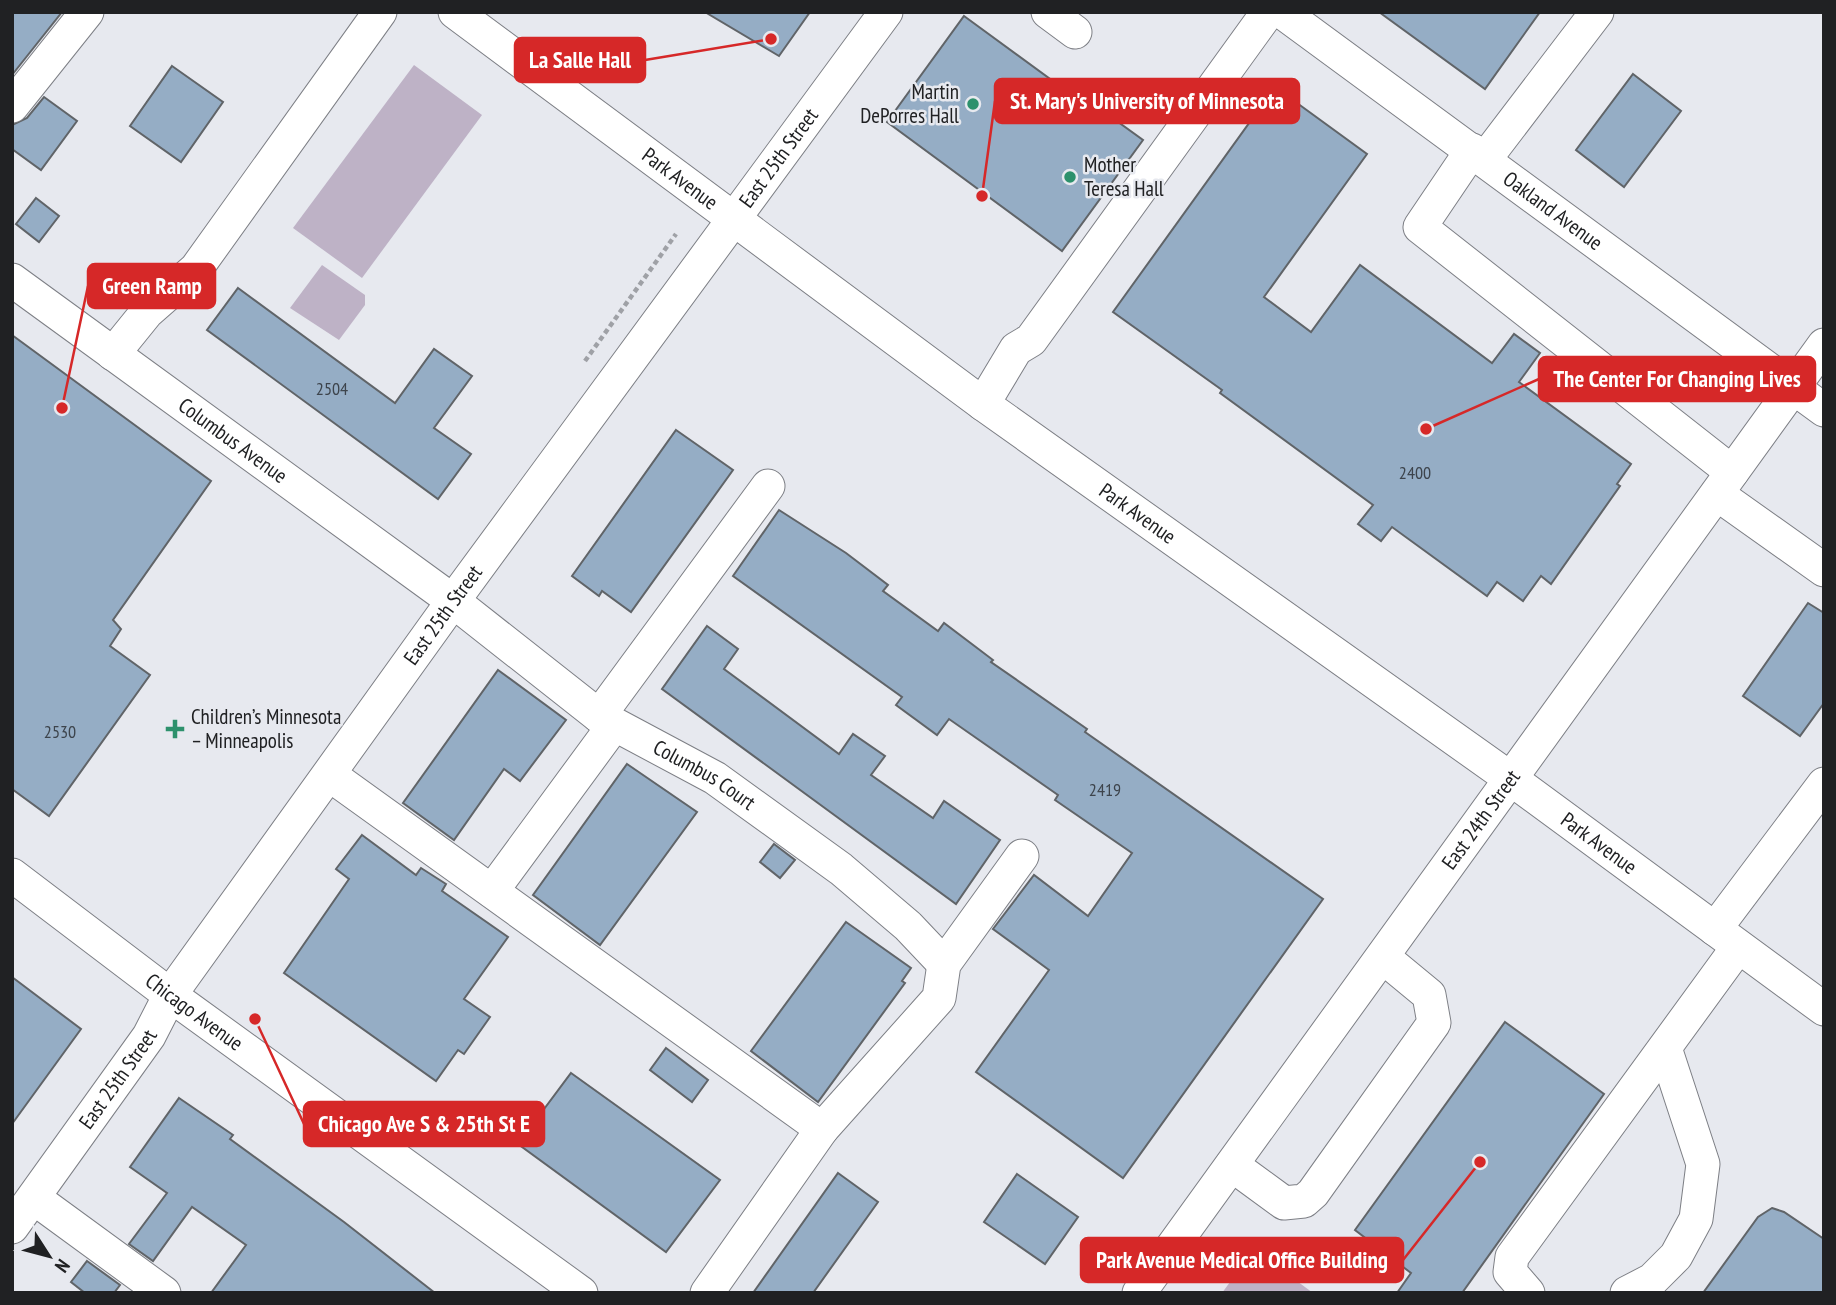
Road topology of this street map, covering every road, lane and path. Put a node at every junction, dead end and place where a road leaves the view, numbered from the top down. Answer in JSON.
{"nodes":[{"id":1,"x":87,"y":12,"type":"edge"},
{"id":2,"x":380,"y":12,"type":"edge"},
{"id":3,"x":456,"y":12,"type":"edge"},
{"id":4,"x":886,"y":12,"type":"edge"},
{"id":5,"x":1048,"y":12,"type":"edge"},
{"id":6,"x":1268,"y":12,"type":"edge"},
{"id":7,"x":1282,"y":12,"type":"edge"},
{"id":8,"x":1597,"y":12,"type":"edge"},
{"id":9,"x":1075,"y":32,"type":"dead end"},
{"id":10,"x":12,"y":106,"type":"edge"},
{"id":11,"x":1478,"y":155,"type":"junction"},
{"id":12,"x":735,"y":219,"type":"junction"},
{"id":13,"x":12,"y":280,"type":"edge"},
{"id":14,"x":1824,"y":345,"type":"edge"},
{"id":15,"x":113,"y":354,"type":"junction"},
{"id":16,"x":1795,"y":386,"type":"junction"},
{"id":17,"x":983,"y":404,"type":"junction"},
{"id":18,"x":1824,"y":410,"type":"edge"},
{"id":19,"x":1725,"y":483,"type":"junction"},
{"id":20,"x":768,"y":486,"type":"dead end"},
{"id":21,"x":1824,"y":570,"type":"edge"},
{"id":22,"x":453,"y":601,"type":"junction"},
{"id":23,"x":607,"y":721,"type":"junction"},
{"id":24,"x":330,"y":775,"type":"junction"},
{"id":25,"x":1511,"y":779,"type":"junction"},
{"id":26,"x":1824,"y":784,"type":"edge"},
{"id":27,"x":1022,"y":856,"type":"dead end"},
{"id":28,"x":12,"y":875,"type":"edge"},
{"id":29,"x":492,"y":891,"type":"junction"},
{"id":30,"x":1727,"y":938,"type":"junction"},
{"id":31,"x":1383,"y":957,"type":"junction"},
{"id":32,"x":944,"y":964,"type":"junction"},
{"id":33,"x":170,"y":995,"type":"junction"},
{"id":34,"x":1824,"y":1009,"type":"edge"},
{"id":35,"x":1665,"y":1048,"type":"junction"},
{"id":36,"x":822,"y":1129,"type":"junction"},
{"id":37,"x":1232,"y":1165,"type":"junction"},
{"id":38,"x":34,"y":1198,"type":"junction"},
{"id":39,"x":12,"y":1227,"type":"edge"},
{"id":40,"x":164,"y":1293,"type":"edge"},
{"id":41,"x":581,"y":1293,"type":"edge"},
{"id":42,"x":708,"y":1293,"type":"edge"},
{"id":43,"x":1139,"y":1293,"type":"edge"},
{"id":44,"x":1528,"y":1293,"type":"edge"},
{"id":45,"x":1627,"y":1293,"type":"edge"}],
"edges":[{"from":1,"to":10,"type":"street"},
{"from":2,"to":15,"type":"street"},
{"from":3,"to":12,"type":"street","name":"Park Avenue"},
{"from":4,"to":12,"type":"street","name":"East 25th Street"},
{"from":5,"to":9,"type":"street"},
{"from":6,"to":17,"type":"street"},
{"from":7,"to":11,"type":"street","name":"Oakland Avenue"},
{"from":8,"to":11,"type":"street"},
{"from":11,"to":16,"type":"street","name":"Oakland Avenue"},
{"from":11,"to":19,"type":"street"},
{"from":12,"to":17,"type":"street","name":"Park Avenue"},
{"from":12,"to":22,"type":"street","name":"East 25th Street"},
{"from":13,"to":15,"type":"street","name":"Columbus Avenue"},
{"from":14,"to":16,"type":"street","name":"East 24th Street"},
{"from":15,"to":22,"type":"street","name":"Columbus Avenue"},
{"from":16,"to":18,"type":"street","name":"Oakland Avenue"},
{"from":16,"to":19,"type":"street","name":"East 24th Street"},
{"from":17,"to":25,"type":"street","name":"Park Avenue"},
{"from":19,"to":21,"type":"street"},
{"from":19,"to":25,"type":"street","name":"East 24th Street"},
{"from":20,"to":23,"type":"street"},
{"from":22,"to":23,"type":"street","name":"Columbus Court"},
{"from":22,"to":24,"type":"street","name":"East 25th Street"},
{"from":23,"to":29,"type":"street"},
{"from":23,"to":32,"type":"street","name":"Columbus Court"},
{"from":24,"to":29,"type":"street"},
{"from":24,"to":33,"type":"street","name":"East 25th Street"},
{"from":25,"to":30,"type":"street","name":"Park Avenue"},
{"from":25,"to":31,"type":"street","name":"East 24th Street"},
{"from":26,"to":30,"type":"street"},
{"from":27,"to":32,"type":"street"},
{"from":28,"to":33,"type":"street","name":"Chicago Avenue"},
{"from":29,"to":36,"type":"street"},
{"from":30,"to":34,"type":"street","name":"Park Avenue"},
{"from":30,"to":35,"type":"street"},
{"from":31,"to":37,"type":"street","name":"East 24th Street"},
{"from":31,"to":37,"type":"street"},
{"from":32,"to":36,"type":"street"},
{"from":33,"to":38,"type":"street","name":"East 25th Street"},
{"from":33,"to":41,"type":"street","name":"Chicago Avenue"},
{"from":35,"to":44,"type":"street"},
{"from":35,"to":45,"type":"street"},
{"from":36,"to":42,"type":"street"},
{"from":37,"to":43,"type":"street","name":"East 24th Street"},
{"from":38,"to":39,"type":"street","name":"East 25th Street"},
{"from":38,"to":40,"type":"street"}]}
